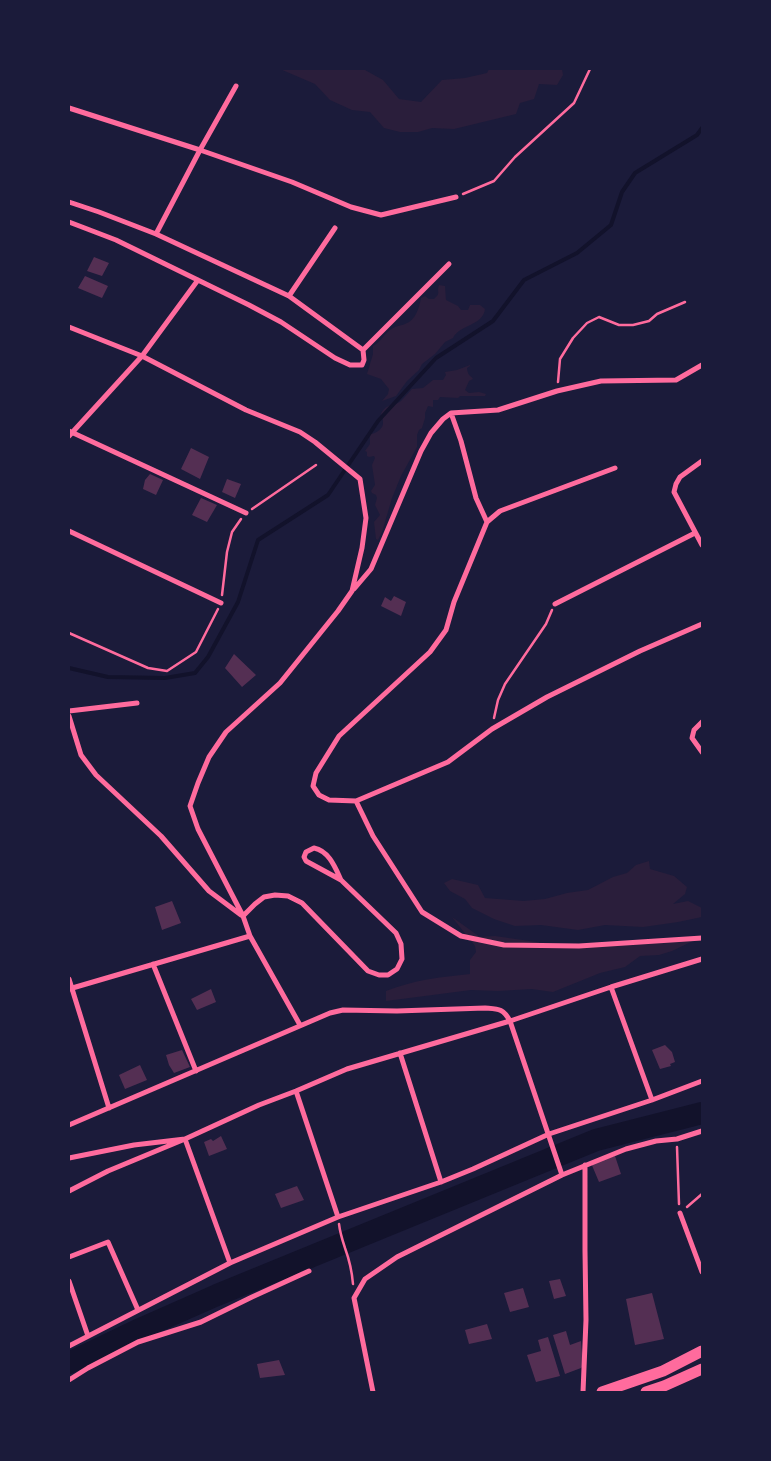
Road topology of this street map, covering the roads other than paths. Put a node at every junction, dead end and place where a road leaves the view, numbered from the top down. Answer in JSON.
{"nodes":[{"id":1,"x":236,"y":86,"type":"dead end"},
{"id":2,"x":69,"y":108,"type":"edge"},
{"id":3,"x":200,"y":150,"type":"junction"},
{"id":4,"x":456,"y":197,"type":"road end"},
{"id":5,"x":69,"y":202,"type":"edge"},
{"id":6,"x":69,"y":222,"type":"edge"},
{"id":7,"x":335,"y":228,"type":"dead end"},
{"id":8,"x":156,"y":234,"type":"junction"},
{"id":9,"x":449,"y":264,"type":"dead end"},
{"id":10,"x":198,"y":280,"type":"junction"},
{"id":11,"x":289,"y":296,"type":"junction"},
{"id":12,"x":69,"y":327,"type":"edge"},
{"id":13,"x":363,"y":350,"type":"junction"},
{"id":14,"x":142,"y":356,"type":"junction"},
{"id":15,"x":702,"y":364,"type":"edge"},
{"id":16,"x":451,"y":413,"type":"junction"},
{"id":17,"x":70,"y":433,"type":"edge"},
{"id":18,"x":702,"y":461,"type":"edge"},
{"id":19,"x":615,"y":468,"type":"dead end"},
{"id":20,"x":246,"y":513,"type":"dead end"},
{"id":21,"x":487,"y":522,"type":"junction"},
{"id":22,"x":69,"y":530,"type":"edge"},
{"id":23,"x":695,"y":533,"type":"junction"},
{"id":24,"x":702,"y":545,"type":"edge"},
{"id":25,"x":352,"y":591,"type":"junction"},
{"id":26,"x":221,"y":603,"type":"dead end"},
{"id":27,"x":555,"y":604,"type":"road end"},
{"id":28,"x":702,"y":624,"type":"edge"},
{"id":29,"x":136,"y":703,"type":"dead end"},
{"id":30,"x":69,"y":710,"type":"edge"},
{"id":31,"x":69,"y":716,"type":"edge"},
{"id":32,"x":702,"y":722,"type":"edge"},
{"id":33,"x":702,"y":752,"type":"edge"},
{"id":34,"x":356,"y":801,"type":"junction"},
{"id":35,"x":341,"y":880,"type":"junction"},
{"id":36,"x":243,"y":916,"type":"junction"},
{"id":37,"x":250,"y":936,"type":"junction"},
{"id":38,"x":702,"y":938,"type":"edge"},
{"id":39,"x":702,"y":959,"type":"edge"},
{"id":40,"x":153,"y":964,"type":"junction"},
{"id":41,"x":69,"y":979,"type":"edge"},
{"id":42,"x":611,"y":987,"type":"junction"},
{"id":43,"x":70,"y":989,"type":"edge"},
{"id":44,"x":510,"y":1020,"type":"junction"},
{"id":45,"x":300,"y":1025,"type":"junction"},
{"id":46,"x":400,"y":1053,"type":"junction"},
{"id":47,"x":196,"y":1071,"type":"junction"},
{"id":48,"x":702,"y":1081,"type":"edge"},
{"id":49,"x":296,"y":1091,"type":"junction"},
{"id":50,"x":652,"y":1100,"type":"junction"},
{"id":51,"x":108,"y":1108,"type":"junction"},
{"id":52,"x":69,"y":1125,"type":"edge"},
{"id":53,"x":702,"y":1131,"type":"edge"},
{"id":54,"x":549,"y":1134,"type":"junction"},
{"id":55,"x":185,"y":1139,"type":"junction"},
{"id":56,"x":69,"y":1158,"type":"edge"},
{"id":57,"x":585,"y":1165,"type":"junction"},
{"id":58,"x":562,"y":1175,"type":"junction"},
{"id":59,"x":441,"y":1182,"type":"junction"},
{"id":60,"x":69,"y":1191,"type":"edge"},
{"id":61,"x":680,"y":1213,"type":"road end"},
{"id":62,"x":338,"y":1217,"type":"junction"},
{"id":63,"x":69,"y":1257,"type":"edge"},
{"id":64,"x":230,"y":1263,"type":"junction"},
{"id":65,"x":309,"y":1271,"type":"dead end"},
{"id":66,"x":702,"y":1272,"type":"edge"},
{"id":67,"x":69,"y":1281,"type":"edge"},
{"id":68,"x":138,"y":1310,"type":"junction"},
{"id":69,"x":88,"y":1336,"type":"junction"},
{"id":70,"x":69,"y":1346,"type":"edge"},
{"id":71,"x":702,"y":1351,"type":"edge"},
{"id":72,"x":702,"y":1369,"type":"edge"},
{"id":73,"x":69,"y":1380,"type":"edge"},
{"id":74,"x":373,"y":1392,"type":"edge"},
{"id":75,"x":583,"y":1392,"type":"edge"},
{"id":76,"x":602,"y":1392,"type":"edge"},
{"id":77,"x":646,"y":1392,"type":"edge"}],
"edges":[{"from":1,"to":3,"type":"street"},
{"from":2,"to":3,"type":"street"},
{"from":3,"to":4,"type":"street"},
{"from":3,"to":8,"type":"street"},
{"from":5,"to":8,"type":"street"},
{"from":6,"to":10,"type":"street"},
{"from":7,"to":11,"type":"street"},
{"from":8,"to":11,"type":"street"},
{"from":9,"to":13,"type":"street"},
{"from":10,"to":13,"type":"street"},
{"from":10,"to":14,"type":"street"},
{"from":11,"to":13,"type":"street"},
{"from":12,"to":14,"type":"street"},
{"from":14,"to":17,"type":"street"},
{"from":14,"to":25,"type":"street"},
{"from":15,"to":16,"type":"street"},
{"from":16,"to":21,"type":"street"},
{"from":16,"to":25,"type":"street"},
{"from":17,"to":20,"type":"street"},
{"from":18,"to":23,"type":"street"},
{"from":19,"to":21,"type":"street"},
{"from":21,"to":34,"type":"street"},
{"from":22,"to":26,"type":"street"},
{"from":23,"to":24,"type":"street"},
{"from":23,"to":27,"type":"street"},
{"from":25,"to":36,"type":"street"},
{"from":28,"to":34,"type":"street"},
{"from":29,"to":30,"type":"street"},
{"from":31,"to":36,"type":"street"},
{"from":32,"to":33,"type":"street"},
{"from":34,"to":38,"type":"street"},
{"from":35,"to":35,"type":"street"},
{"from":35,"to":36,"type":"street"},
{"from":36,"to":37,"type":"street"},
{"from":37,"to":40,"type":"street"},
{"from":37,"to":45,"type":"street"},
{"from":39,"to":42,"type":"street"},
{"from":40,"to":43,"type":"street"},
{"from":40,"to":47,"type":"street"},
{"from":41,"to":43,"type":"street"},
{"from":42,"to":44,"type":"street"},
{"from":42,"to":50,"type":"street"},
{"from":43,"to":51,"type":"street"},
{"from":44,"to":45,"type":"street"},
{"from":44,"to":46,"type":"street"},
{"from":44,"to":54,"type":"street"},
{"from":45,"to":47,"type":"street"},
{"from":46,"to":49,"type":"street"},
{"from":46,"to":59,"type":"street"},
{"from":47,"to":51,"type":"street"},
{"from":48,"to":50,"type":"street"},
{"from":49,"to":55,"type":"street"},
{"from":49,"to":62,"type":"street"},
{"from":50,"to":54,"type":"street"},
{"from":51,"to":52,"type":"street"},
{"from":53,"to":57,"type":"street"},
{"from":54,"to":58,"type":"street"},
{"from":54,"to":59,"type":"street"},
{"from":55,"to":56,"type":"street"},
{"from":55,"to":60,"type":"street"},
{"from":55,"to":64,"type":"street"},
{"from":57,"to":58,"type":"street"},
{"from":57,"to":75,"type":"street"},
{"from":58,"to":74,"type":"street"},
{"from":59,"to":62,"type":"street"},
{"from":61,"to":66,"type":"street"},
{"from":62,"to":64,"type":"street"},
{"from":63,"to":68,"type":"street"},
{"from":64,"to":68,"type":"street"},
{"from":65,"to":73,"type":"street"},
{"from":67,"to":69,"type":"street"},
{"from":68,"to":69,"type":"street"},
{"from":69,"to":70,"type":"street"},
{"from":71,"to":76,"type":"main road"},
{"from":72,"to":77,"type":"main road"}]}
